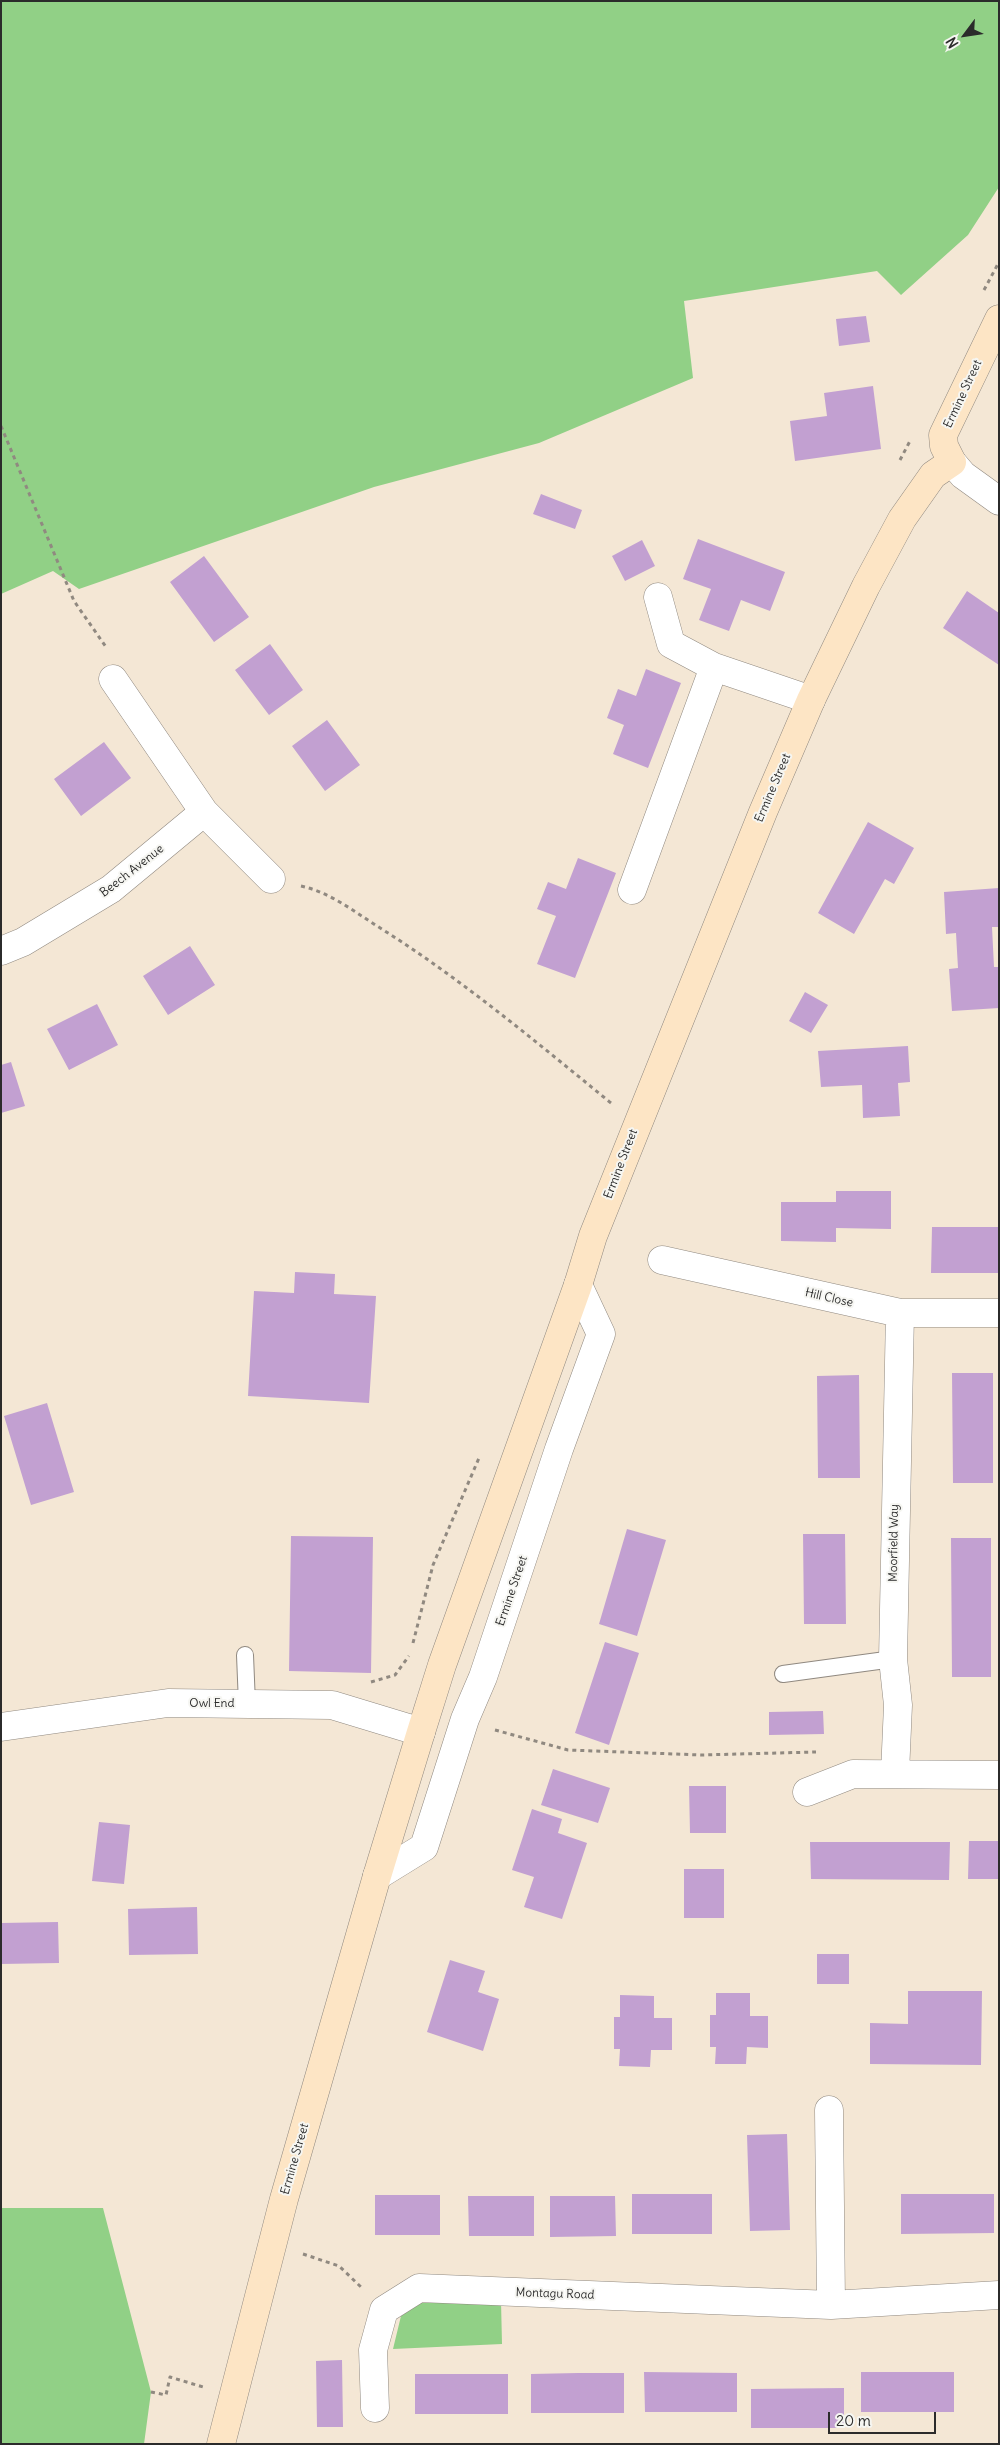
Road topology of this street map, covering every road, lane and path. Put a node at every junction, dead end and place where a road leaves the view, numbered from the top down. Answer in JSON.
{"nodes":[{"id":1,"x":999,"y":318,"type":"edge"},
{"id":2,"x":1,"y":426,"type":"edge"},
{"id":3,"x":952,"y":462,"type":"junction"},
{"id":4,"x":999,"y":501,"type":"edge"},
{"id":5,"x":658,"y":597,"type":"dead end"},
{"id":6,"x":714,"y":667,"type":"junction"},
{"id":7,"x":113,"y":679,"type":"joint"},
{"id":8,"x":811,"y":700,"type":"junction"},
{"id":9,"x":204,"y":812,"type":"junction"},
{"id":10,"x":271,"y":879,"type":"joint"},
{"id":11,"x":632,"y":890,"type":"dead end"},
{"id":12,"x":1,"y":951,"type":"edge"},
{"id":13,"x":612,"y":1104,"type":"dead end"},
{"id":14,"x":662,"y":1260,"type":"dead end"},
{"id":15,"x":578,"y":1285,"type":"junction"},
{"id":16,"x":900,"y":1313,"type":"junction"},
{"id":17,"x":999,"y":1313,"type":"edge"},
{"id":18,"x":482,"y":1450,"type":"dead end"},
{"id":19,"x":412,"y":1646,"type":"dead end"},
{"id":20,"x":410,"y":1654,"type":"dead end"},
{"id":21,"x":245,"y":1655,"type":"dead end"},
{"id":22,"x":893,"y":1659,"type":"junction"},
{"id":23,"x":783,"y":1674,"type":"dead end"},
{"id":24,"x":370,"y":1682,"type":"dead end"},
{"id":25,"x":247,"y":1704,"type":"junction"},
{"id":26,"x":466,"y":1719,"type":"junction"},
{"id":27,"x":1,"y":1727,"type":"edge"},
{"id":28,"x":421,"y":1732,"type":"junction"},
{"id":29,"x":825,"y":1752,"type":"dead end"},
{"id":30,"x":895,"y":1773,"type":"junction"},
{"id":31,"x":999,"y":1775,"type":"edge"},
{"id":32,"x":806,"y":1792,"type":"dead end"},
{"id":33,"x":376,"y":1876,"type":"junction"},
{"id":34,"x":828,"y":2110,"type":"dead end"},
{"id":35,"x":297,"y":2251,"type":"dead end"},
{"id":36,"x":999,"y":2294,"type":"edge"},
{"id":37,"x":831,"y":2305,"type":"junction"},
{"id":38,"x":384,"y":2310,"type":"junction"},
{"id":39,"x":209,"y":2389,"type":"dead end"},
{"id":40,"x":151,"y":2392,"type":"dead end"},
{"id":41,"x":375,"y":2408,"type":"dead end"},
{"id":42,"x":221,"y":2444,"type":"edge"}],
"edges":[{"from":1,"to":3,"type":"street","name":"Ermine Street"},
{"from":2,"to":7,"type":"path"},
{"from":3,"to":4,"type":"street"},
{"from":3,"to":8,"type":"street","name":"Ermine Street"},
{"from":5,"to":6,"type":"street"},
{"from":6,"to":8,"type":"street"},
{"from":6,"to":11,"type":"street"},
{"from":7,"to":9,"type":"street"},
{"from":8,"to":15,"type":"street","name":"Ermine Street"},
{"from":9,"to":10,"type":"street"},
{"from":9,"to":12,"type":"street","name":"Beech Avenue"},
{"from":10,"to":13,"type":"path"},
{"from":14,"to":16,"type":"street","name":"Hill Close"},
{"from":15,"to":26,"type":"street","name":"Ermine Street"},
{"from":15,"to":28,"type":"street","name":"Ermine Street"},
{"from":16,"to":17,"type":"street","name":"Hill Close"},
{"from":16,"to":22,"type":"street","name":"Moorfield Way"},
{"from":18,"to":19,"type":"path"},
{"from":20,"to":24,"type":"path"},
{"from":21,"to":25,"type":"lane"},
{"from":22,"to":23,"type":"lane"},
{"from":22,"to":30,"type":"street","name":"Moorfield Way"},
{"from":25,"to":27,"type":"street","name":"Owl End"},
{"from":25,"to":28,"type":"street","name":"Owl End"},
{"from":26,"to":29,"type":"path"},
{"from":26,"to":33,"type":"street","name":"Ermine Street"},
{"from":28,"to":33,"type":"street","name":"Ermine Street"},
{"from":30,"to":31,"type":"street"},
{"from":30,"to":32,"type":"street"},
{"from":33,"to":42,"type":"street","name":"Ermine Street"},
{"from":34,"to":37,"type":"street"},
{"from":35,"to":38,"type":"path"},
{"from":36,"to":37,"type":"street","name":"Montagu Road"},
{"from":37,"to":38,"type":"street","name":"Montagu Road"},
{"from":38,"to":41,"type":"street"},
{"from":39,"to":40,"type":"path"}]}
